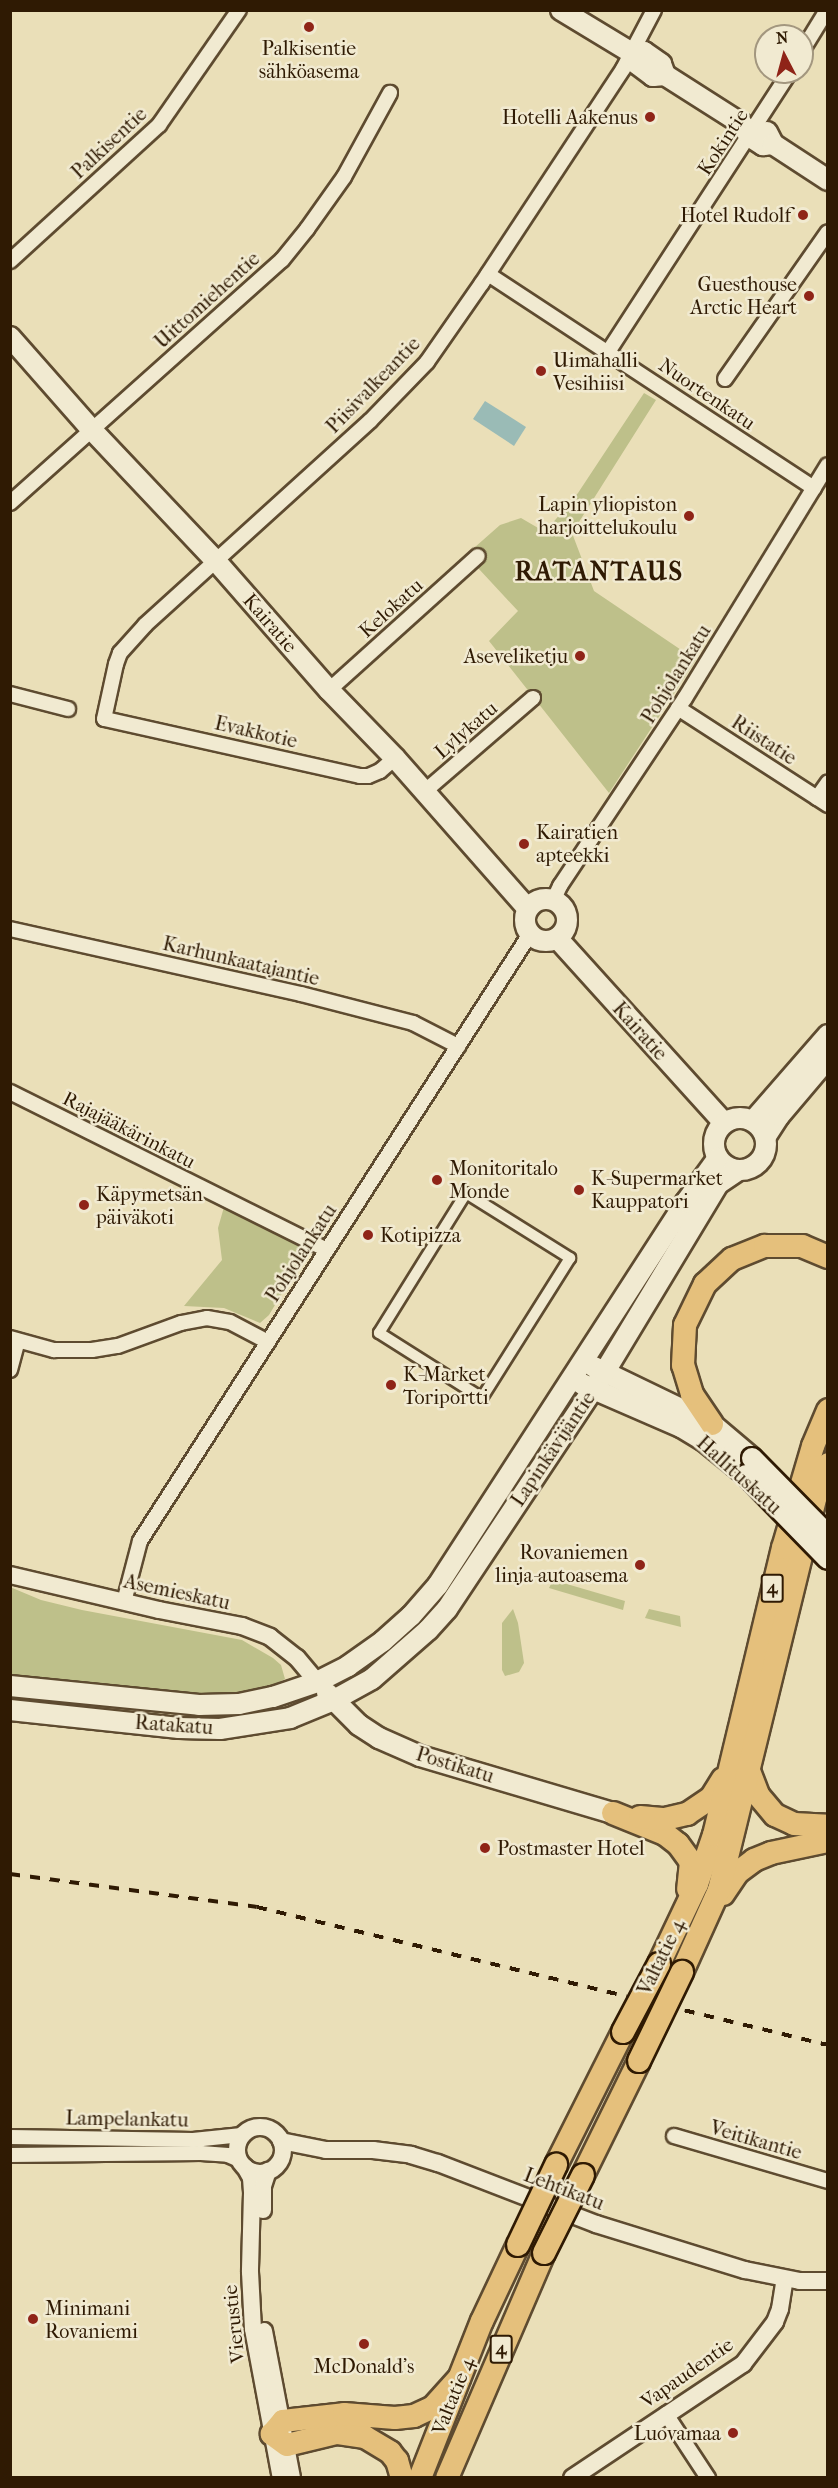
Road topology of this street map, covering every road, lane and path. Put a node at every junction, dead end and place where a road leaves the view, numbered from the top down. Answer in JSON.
{"nodes":[{"id":1,"x":239,"y":10,"type":"edge"},
{"id":2,"x":561,"y":10,"type":"edge"},
{"id":3,"x":654,"y":10,"type":"edge"},
{"id":4,"x":827,"y":10,"type":"edge"},
{"id":5,"x":814,"y":31,"type":"edge"},
{"id":6,"x":632,"y":53,"type":"junction"},
{"id":7,"x":781,"y":84,"type":"edge"},
{"id":8,"x":390,"y":93,"type":"dead end"},
{"id":9,"x":749,"y":128,"type":"junction"},
{"id":10,"x":828,"y":180,"type":"edge"},
{"id":11,"x":828,"y":232,"type":"edge"},
{"id":12,"x":10,"y":261,"type":"edge"},
{"id":13,"x":488,"y":274,"type":"junction"},
{"id":14,"x":10,"y":337,"type":"edge"},
{"id":15,"x":608,"y":352,"type":"junction"},
{"id":16,"x":725,"y":379,"type":"dead end"},
{"id":17,"x":92,"y":430,"type":"junction"},
{"id":18,"x":828,"y":465,"type":"edge"},
{"id":19,"x":814,"y":488,"type":"junction"},
{"id":20,"x":10,"y":502,"type":"edge"},
{"id":21,"x":478,"y":555,"type":"dead end"},
{"id":22,"x":215,"y":560,"type":"junction"},
{"id":23,"x":329,"y":690,"type":"junction"},
{"id":24,"x":10,"y":694,"type":"edge"},
{"id":25,"x":533,"y":698,"type":"dead end"},
{"id":26,"x":678,"y":708,"type":"junction"},
{"id":27,"x":68,"y":709,"type":"dead end"},
{"id":28,"x":104,"y":718,"type":"joint"},
{"id":29,"x":395,"y":758,"type":"junction"},
{"id":30,"x":828,"y":782,"type":"edge"},
{"id":31,"x":424,"y":792,"type":"junction"},
{"id":32,"x":822,"y":802,"type":"edge"},
{"id":33,"x":553,"y":901,"type":"junction"},
{"id":34,"x":528,"y":909,"type":"junction"},
{"id":35,"x":10,"y":929,"type":"edge"},
{"id":36,"x":530,"y":934,"type":"junction"},
{"id":37,"x":557,"y":938,"type":"junction"},
{"id":38,"x":828,"y":1035,"type":"edge"},
{"id":39,"x":458,"y":1046,"type":"junction"},
{"id":40,"x":828,"y":1058,"type":"edge"},
{"id":41,"x":10,"y":1092,"type":"edge"},
{"id":42,"x":753,"y":1121,"type":"junction"},
{"id":43,"x":724,"y":1123,"type":"junction"},
{"id":44,"x":766,"y":1136,"type":"junction"},
{"id":45,"x":718,"y":1158,"type":"junction"},
{"id":46,"x":739,"y":1170,"type":"junction"},
{"id":47,"x":466,"y":1193,"type":"joint"},
{"id":48,"x":327,"y":1250,"type":"junction"},
{"id":49,"x":828,"y":1257,"type":"edge"},
{"id":50,"x":14,"y":1339,"type":"edge"},
{"id":51,"x":268,"y":1342,"type":"junction"},
{"id":52,"x":583,"y":1361,"type":"junction"},
{"id":53,"x":10,"y":1370,"type":"edge"},
{"id":54,"x":604,"y":1373,"type":"junction"},
{"id":55,"x":572,"y":1378,"type":"junction"},
{"id":56,"x":592,"y":1390,"type":"junction"},
{"id":57,"x":828,"y":1410,"type":"edge"},
{"id":58,"x":712,"y":1424,"type":"junction"},
{"id":59,"x":828,"y":1464,"type":"edge"},
{"id":60,"x":748,"y":1467,"type":"junction"},
{"id":61,"x":828,"y":1534,"type":"edge"},
{"id":62,"x":828,"y":1559,"type":"edge"},
{"id":63,"x":10,"y":1575,"type":"edge"},
{"id":64,"x":124,"y":1602,"type":"junction"},
{"id":65,"x":317,"y":1682,"type":"junction"},
{"id":66,"x":10,"y":1686,"type":"edge"},
{"id":67,"x":334,"y":1700,"type":"junction"},
{"id":68,"x":10,"y":1710,"type":"edge"},
{"id":69,"x":739,"y":1771,"type":"junction"},
{"id":70,"x":614,"y":1813,"type":"junction"},
{"id":71,"x":828,"y":1826,"type":"edge"},
{"id":72,"x":828,"y":1841,"type":"edge"},
{"id":73,"x":685,"y":1908,"type":"junction"},
{"id":74,"x":708,"y":1915,"type":"junction"},
{"id":75,"x":242,"y":2135,"type":"junction"},
{"id":76,"x":675,"y":2136,"type":"dead end"},
{"id":77,"x":10,"y":2137,"type":"edge"},
{"id":78,"x":281,"y":2141,"type":"junction"},
{"id":79,"x":326,"y":2150,"type":"junction"},
{"id":80,"x":10,"y":2155,"type":"edge"},
{"id":81,"x":242,"y":2163,"type":"junction"},
{"id":82,"x":272,"y":2168,"type":"junction"},
{"id":83,"x":828,"y":2181,"type":"edge"},
{"id":84,"x":785,"y":2279,"type":"junction"},
{"id":85,"x":828,"y":2281,"type":"edge"},
{"id":86,"x":459,"y":2378,"type":"junction"},
{"id":87,"x":666,"y":2414,"type":"junction"},
{"id":88,"x":281,"y":2433,"type":"junction"},
{"id":89,"x":461,"y":2446,"type":"junction"},
{"id":90,"x":281,"y":2478,"type":"edge"},
{"id":91,"x":292,"y":2478,"type":"edge"},
{"id":92,"x":402,"y":2478,"type":"edge"},
{"id":93,"x":420,"y":2478,"type":"edge"},
{"id":94,"x":447,"y":2478,"type":"edge"},
{"id":95,"x":464,"y":2478,"type":"edge"},
{"id":96,"x":572,"y":2478,"type":"edge"},
{"id":97,"x":708,"y":2478,"type":"edge"}],
"edges":[{"from":1,"to":12,"type":"street","name":"Palkisentie"},
{"from":2,"to":6,"type":"main road"},
{"from":3,"to":6,"type":"street","name":"Piisivalkeantie"},
{"from":4,"to":5,"type":"street"},
{"from":6,"to":9,"type":"main road"},
{"from":6,"to":13,"type":"street","name":"Piisivalkeantie"},
{"from":7,"to":9,"type":"street","name":"Kokintie"},
{"from":8,"to":17,"type":"street","name":"Uittomiehentie"},
{"from":9,"to":10,"type":"main road"},
{"from":9,"to":15,"type":"street","name":"Kokintie"},
{"from":11,"to":16,"type":"street"},
{"from":13,"to":15,"type":"street","name":"Nuortenkatu"},
{"from":13,"to":22,"type":"street","name":"Piisivalkeantie"},
{"from":14,"to":17,"type":"main road","name":"Kairatie"},
{"from":15,"to":19,"type":"street","name":"Nuortenkatu"},
{"from":17,"to":20,"type":"street","name":"Uittomiehentie"},
{"from":17,"to":22,"type":"main road","name":"Kairatie"},
{"from":18,"to":19,"type":"street","name":"Pohjolankatu"},
{"from":19,"to":26,"type":"street","name":"Pohjolankatu"},
{"from":21,"to":23,"type":"street","name":"Kelokatu"},
{"from":22,"to":23,"type":"main road","name":"Kairatie"},
{"from":22,"to":28,"type":"street","name":"Piisivalkeantie"},
{"from":23,"to":29,"type":"main road","name":"Kairatie"},
{"from":24,"to":27,"type":"street"},
{"from":25,"to":31,"type":"street","name":"Lylykatu"},
{"from":26,"to":32,"type":"street","name":"Riistatie"},
{"from":26,"to":33,"type":"street","name":"Pohjolankatu"},
{"from":28,"to":29,"type":"street","name":"Evakkotie"},
{"from":29,"to":31,"type":"main road","name":"Kairatie"},
{"from":30,"to":32,"type":"street"},
{"from":31,"to":34,"type":"main road","name":"Kairatie"},
{"from":33,"to":34,"type":"main road"},
{"from":33,"to":37,"type":"main road"},
{"from":34,"to":36,"type":"main road"},
{"from":35,"to":39,"type":"street","name":"Karhunkaatajantie"},
{"from":36,"to":37,"type":"main road"},
{"from":36,"to":39,"type":"street","name":"Pohjolankatu"},
{"from":37,"to":43,"type":"main road","name":"Kairatie"},
{"from":38,"to":42,"type":"main road"},
{"from":39,"to":48,"type":"street","name":"Pohjolankatu"},
{"from":40,"to":44,"type":"main road"},
{"from":41,"to":48,"type":"street","name":"Rajajääkärinkatu"},
{"from":42,"to":43,"type":"main road"},
{"from":42,"to":44,"type":"main road"},
{"from":43,"to":45,"type":"main road"},
{"from":44,"to":46,"type":"main road"},
{"from":45,"to":46,"type":"main road"},
{"from":45,"to":52,"type":"main road","name":"Lapinkävijäntie"},
{"from":46,"to":54,"type":"main road","name":"Lapinkävijäntie"},
{"from":47,"to":47,"type":"street"},
{"from":48,"to":51,"type":"street","name":"Pohjolankatu"},
{"from":49,"to":58,"type":"highway"},
{"from":50,"to":51,"type":"street"},
{"from":50,"to":53,"type":"street"},
{"from":51,"to":64,"type":"street","name":"Pohjolankatu"},
{"from":52,"to":54,"type":"main road","name":"Hallituskatu"},
{"from":52,"to":55,"type":"main road","name":"Lapinkävijäntie"},
{"from":54,"to":56,"type":"main road","name":"Lapinkävijäntie"},
{"from":54,"to":58,"type":"main road","name":"Hallituskatu"},
{"from":55,"to":56,"type":"main road","name":"Hallituskatu"},
{"from":55,"to":65,"type":"main road","name":"Lapinkävijäntie"},
{"from":56,"to":60,"type":"main road","name":"Hallituskatu"},
{"from":56,"to":67,"type":"main road","name":"Lapinkävijäntie"},
{"from":57,"to":69,"type":"highway","name":"Valtatie 4","number":"4"},
{"from":58,"to":60,"type":"main road","name":"Hallituskatu"},
{"from":59,"to":69,"type":"highway","name":"Valtatie 4","number":"4"},
{"from":60,"to":61,"type":"main road","name":"Hallituskatu","bridge":true},
{"from":60,"to":62,"type":"main road","name":"Hallituskatu","bridge":true},
{"from":63,"to":64,"type":"street","name":"Asemieskatu"},
{"from":64,"to":65,"type":"street","name":"Asemieskatu"},
{"from":65,"to":66,"type":"main road","name":"Ratakatu"},
{"from":65,"to":67,"type":"main road","name":"Postikatu"},
{"from":67,"to":68,"type":"main road","name":"Ratakatu"},
{"from":67,"to":70,"type":"main road","name":"Postikatu"},
{"from":69,"to":70,"type":"highway"},
{"from":69,"to":71,"type":"highway"},
{"from":69,"to":73,"type":"highway","name":"Valtatie 4","number":"4"},
{"from":69,"to":74,"type":"highway","name":"Valtatie 4","number":"4"},
{"from":70,"to":73,"type":"highway"},
{"from":72,"to":74,"type":"highway"},
{"from":73,"to":86,"type":"highway","name":"Valtatie 4","number":"4","bridge":true},
{"from":74,"to":89,"type":"highway","name":"Valtatie 4","number":"4","bridge":true},
{"from":75,"to":77,"type":"street","name":"Lampelankatu"},
{"from":75,"to":78,"type":"street"},
{"from":75,"to":81,"type":"street"},
{"from":76,"to":83,"type":"street","name":"Veitikantie"},
{"from":78,"to":79,"type":"street","name":"Lehtikatu"},
{"from":78,"to":82,"type":"street"},
{"from":79,"to":82,"type":"street","name":"Lehtikatu"},
{"from":79,"to":84,"type":"street","name":"Lehtikatu"},
{"from":80,"to":81,"type":"street","name":"Lampelankatu"},
{"from":81,"to":82,"type":"street"},
{"from":81,"to":88,"type":"street","name":"Vierustie"},
{"from":82,"to":88,"type":"street","name":"Vierustie"},
{"from":84,"to":85,"type":"street"},
{"from":84,"to":87,"type":"street","name":"Vapaudentie"},
{"from":86,"to":88,"type":"highway"},
{"from":86,"to":93,"type":"highway","name":"Valtatie 4","number":"4"},
{"from":87,"to":96,"type":"street","name":"Vapaudentie"},
{"from":87,"to":97,"type":"street"},
{"from":88,"to":90,"type":"street","name":"Vierustie"},
{"from":88,"to":91,"type":"street","name":"Vierustie"},
{"from":88,"to":92,"type":"highway"},
{"from":89,"to":94,"type":"highway","name":"Valtatie 4","number":"4"},
{"from":89,"to":95,"type":"highway"}]}
